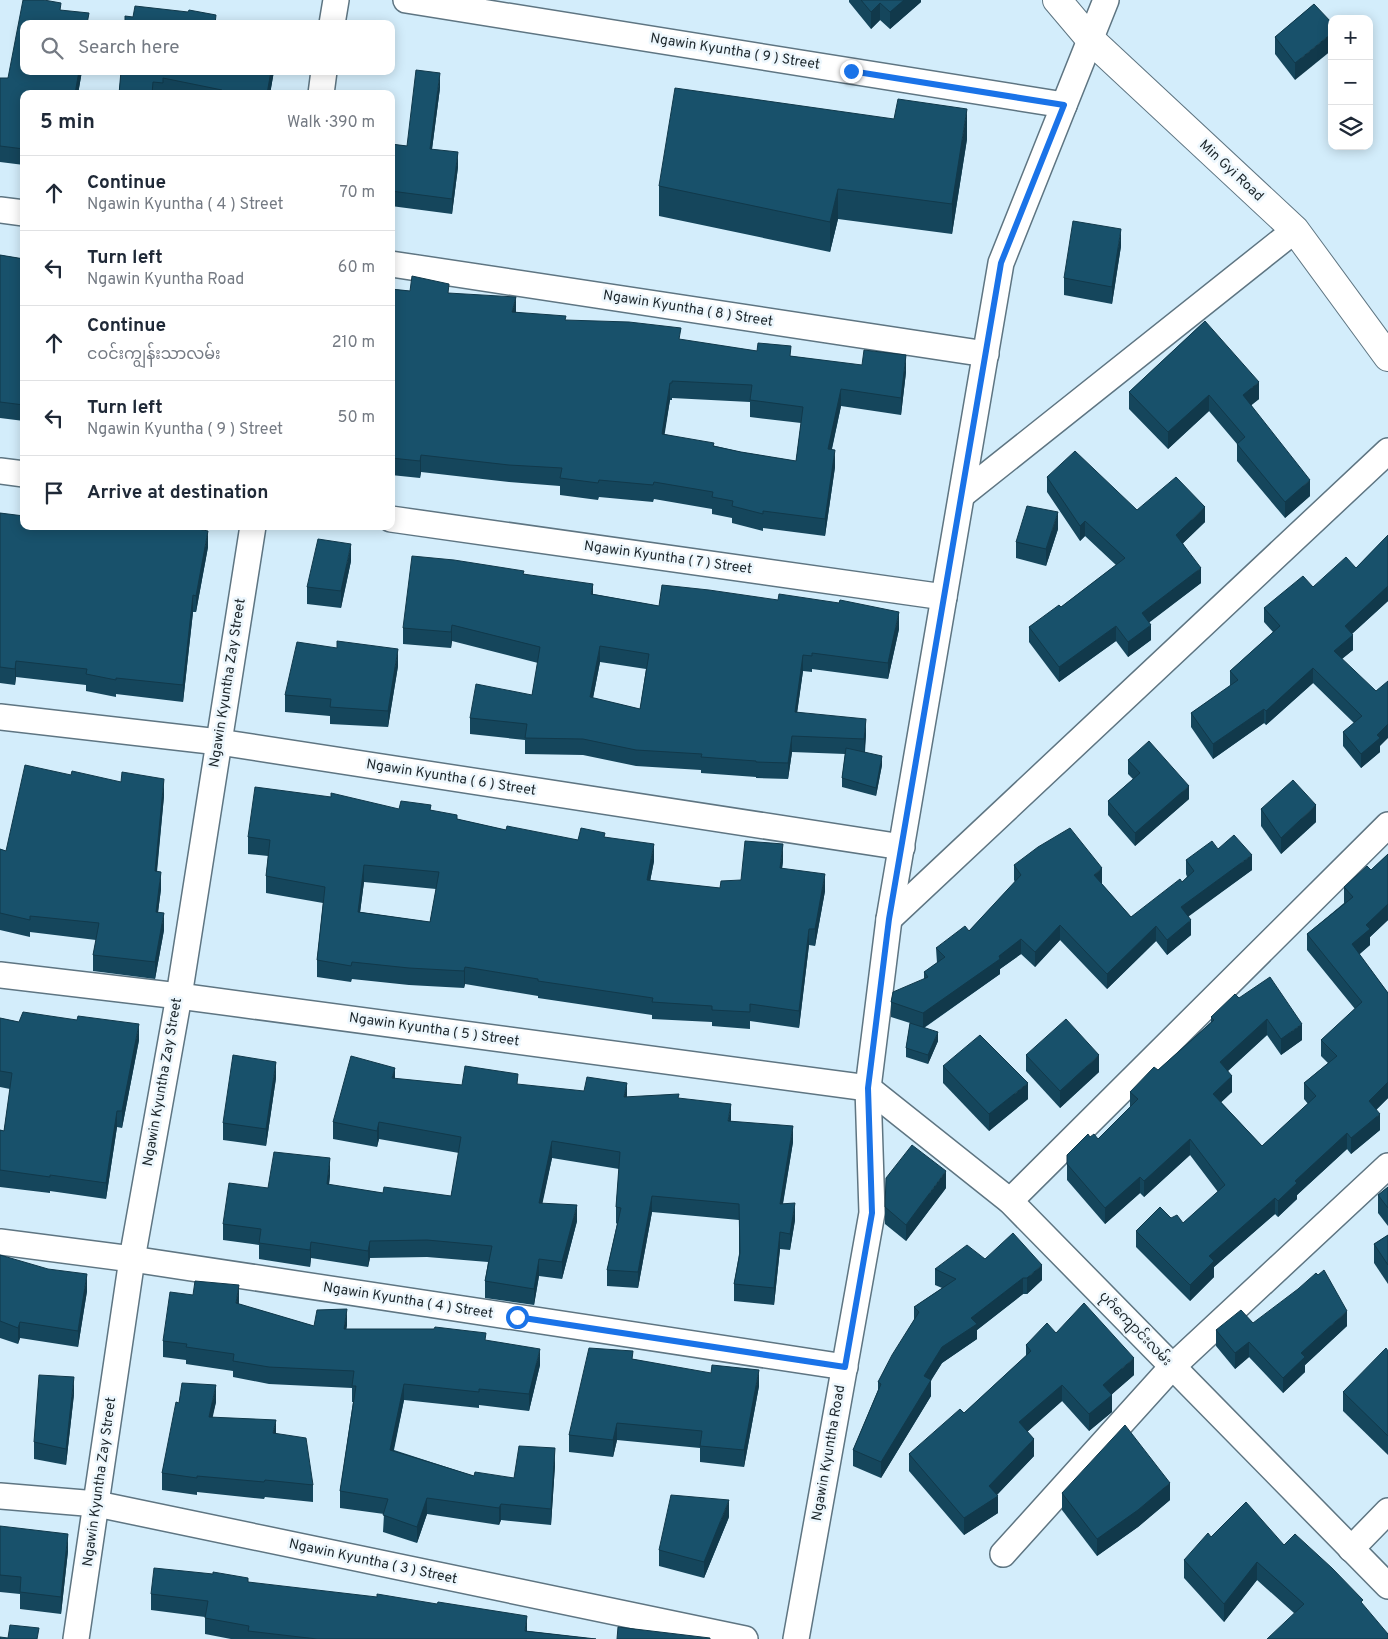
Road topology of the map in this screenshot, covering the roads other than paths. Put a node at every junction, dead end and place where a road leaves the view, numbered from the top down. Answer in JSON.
{"nodes":[{"id":1,"x":336,"y":0,"type":"edge"},
{"id":2,"x":406,"y":0,"type":"edge"},
{"id":3,"x":1057,"y":0,"type":"edge"},
{"id":4,"x":1106,"y":0,"type":"edge"},
{"id":5,"x":333,"y":20,"type":"edge"},
{"id":6,"x":1090,"y":39,"type":"junction"},
{"id":7,"x":323,"y":75,"type":"edge"},
{"id":8,"x":322,"y":90,"type":"edge"},
{"id":9,"x":1064,"y":105,"type":"junction"},
{"id":10,"x":0,"y":210,"type":"edge"},
{"id":11,"x":20,"y":212,"type":"edge"},
{"id":12,"x":1295,"y":230,"type":"junction"},
{"id":13,"x":395,"y":265,"type":"edge"},
{"id":14,"x":986,"y":354,"type":"junction"},
{"id":15,"x":1388,"y":357,"type":"edge"},
{"id":16,"x":1388,"y":451,"type":"edge"},
{"id":17,"x":0,"y":471,"type":"edge"},
{"id":18,"x":20,"y":474,"type":"edge"},
{"id":19,"x":962,"y":495,"type":"junction"},
{"id":20,"x":395,"y":520,"type":"edge"},
{"id":21,"x":252,"y":530,"type":"edge"},
{"id":22,"x":944,"y":597,"type":"junction"},
{"id":23,"x":0,"y":717,"type":"edge"},
{"id":24,"x":219,"y":742,"type":"junction"},
{"id":25,"x":1388,"y":825,"type":"edge"},
{"id":26,"x":902,"y":847,"type":"junction"},
{"id":27,"x":889,"y":919,"type":"junction"},
{"id":28,"x":0,"y":975,"type":"edge"},
{"id":29,"x":179,"y":996,"type":"junction"},
{"id":30,"x":868,"y":1088,"type":"junction"},
{"id":31,"x":1388,"y":1166,"type":"edge"},
{"id":32,"x":1010,"y":1201,"type":"junction"},
{"id":33,"x":0,"y":1242,"type":"edge"},
{"id":34,"x":132,"y":1259,"type":"junction"},
{"id":35,"x":845,"y":1367,"type":"junction"},
{"id":36,"x":1172,"y":1367,"type":"junction"},
{"id":37,"x":0,"y":1496,"type":"edge"},
{"id":38,"x":97,"y":1504,"type":"junction"},
{"id":39,"x":1388,"y":1511,"type":"edge"},
{"id":40,"x":1351,"y":1549,"type":"junction"},
{"id":41,"x":1002,"y":1554,"type":"dead end"},
{"id":42,"x":1388,"y":1586,"type":"edge"},
{"id":43,"x":76,"y":1639,"type":"edge"},
{"id":44,"x":745,"y":1639,"type":"edge"},
{"id":45,"x":796,"y":1639,"type":"edge"}],
"edges":[{"from":1,"to":5,"type":"street"},
{"from":2,"to":9,"type":"street","name":"Ngawin Kyuntha ( 9 ) Street"},
{"from":3,"to":6,"type":"main road","name":"Min Gyi Road"},
{"from":4,"to":6,"type":"street","name":"Ngawin Kyuntha Road"},
{"from":6,"to":9,"type":"street","name":"Ngawin Kyuntha Road"},
{"from":6,"to":12,"type":"main road","name":"Min Gyi Road"},
{"from":7,"to":8,"type":"street"},
{"from":9,"to":14,"type":"street","name":"Ngawin Kyuntha Road"},
{"from":10,"to":11,"type":"street"},
{"from":12,"to":15,"type":"main road","name":"Min Gyi Road"},
{"from":12,"to":19,"type":"street"},
{"from":13,"to":14,"type":"street","name":"Ngawin Kyuntha ( 8 ) Street"},
{"from":14,"to":19,"type":"street","name":"Ngawin Kyuntha Road"},
{"from":16,"to":27,"type":"street"},
{"from":17,"to":18,"type":"street"},
{"from":19,"to":22,"type":"street","name":"Ngawin Kyuntha Road"},
{"from":20,"to":22,"type":"street","name":"Ngawin Kyuntha ( 7 ) Street"},
{"from":21,"to":24,"type":"street","name":"Ngawin Kyuntha Zay Street"},
{"from":22,"to":26,"type":"street","name":"Ngawin Kyuntha Road"},
{"from":23,"to":24,"type":"street","name":"Ngawin Kyuntha ( 6 ) Street"},
{"from":24,"to":26,"type":"street","name":"Ngawin Kyuntha ( 6 ) Street"},
{"from":24,"to":29,"type":"street","name":"Ngawin Kyuntha Zay Street"},
{"from":25,"to":32,"type":"street"},
{"from":26,"to":27,"type":"street","name":"Ngawin Kyuntha Road"},
{"from":27,"to":30,"type":"street","name":"Ngawin Kyuntha Road"},
{"from":28,"to":29,"type":"street","name":"Ngawin Kyuntha ( 5 ) Street"},
{"from":29,"to":30,"type":"street","name":"Ngawin Kyuntha ( 5 ) Street"},
{"from":29,"to":34,"type":"street","name":"Ngawin Kyuntha Zay Street"},
{"from":30,"to":32,"type":"street","name":"ပုဂံကျောင်းလမ်း"},
{"from":30,"to":35,"type":"street","name":"Ngawin Kyuntha Road"},
{"from":31,"to":36,"type":"street"},
{"from":32,"to":36,"type":"street","name":"ပုဂံကျောင်းလမ်း"},
{"from":33,"to":34,"type":"street","name":"Ngawin Kyuntha ( 4 ) Street"},
{"from":34,"to":35,"type":"street","name":"Ngawin Kyuntha ( 4 ) Street"},
{"from":34,"to":38,"type":"street","name":"Ngawin Kyuntha Zay Street"},
{"from":35,"to":45,"type":"street","name":"Ngawin Kyuntha Road"},
{"from":36,"to":40,"type":"street","name":"ပုဂံကျောင်းလမ်း"},
{"from":36,"to":41,"type":"street"},
{"from":37,"to":38,"type":"street","name":"Ngawin Kyuntha ( 3 ) Street"},
{"from":38,"to":43,"type":"street","name":"Ngawin Kyuntha Zay Street"},
{"from":38,"to":44,"type":"street","name":"Ngawin Kyuntha ( 3 ) Street"},
{"from":39,"to":40,"type":"street"},
{"from":40,"to":42,"type":"street","name":"ပုဂံကျောင်းလမ်း"}]}
